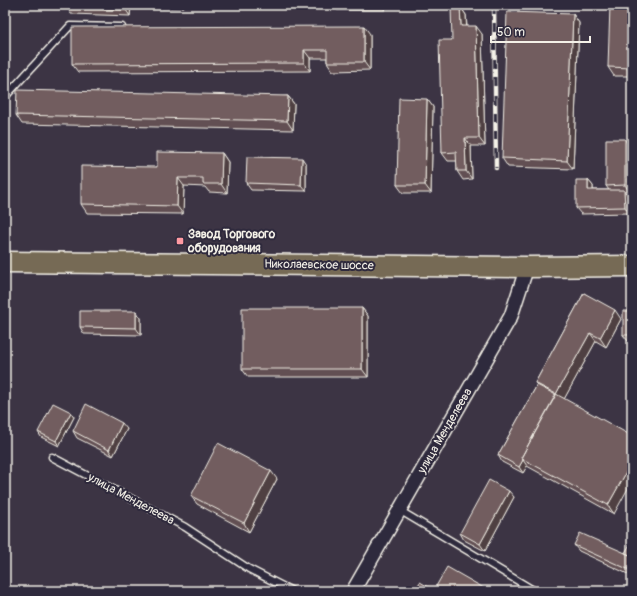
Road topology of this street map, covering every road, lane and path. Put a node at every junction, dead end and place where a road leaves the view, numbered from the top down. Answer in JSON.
{"nodes":[{"id":1,"x":125,"y":27,"type":"edge"},
{"id":2,"x":5,"y":97,"type":"edge"},
{"id":3,"x":5,"y":262,"type":"edge"},
{"id":4,"x":632,"y":266,"type":"edge"},
{"id":5,"x":527,"y":267,"type":"junction"},
{"id":6,"x":52,"y":457,"type":"dead end"},
{"id":7,"x":399,"y":510,"type":"junction"},
{"id":8,"x":292,"y":591,"type":"edge"},
{"id":9,"x":353,"y":591,"type":"edge"},
{"id":10,"x":535,"y":591,"type":"edge"}],
"edges":[{"from":1,"to":2,"type":"lane"},
{"from":3,"to":5,"type":"main road","name":"Николаевское шоссе"},
{"from":4,"to":5,"type":"main road","name":"Николаевское шоссе"},
{"from":5,"to":7,"type":"street","name":"улица Менделеева"},
{"from":6,"to":8,"type":"lane","name":"улица Менделеева"},
{"from":7,"to":9,"type":"street","name":"улица Менделеева"},
{"from":7,"to":10,"type":"lane"}]}
